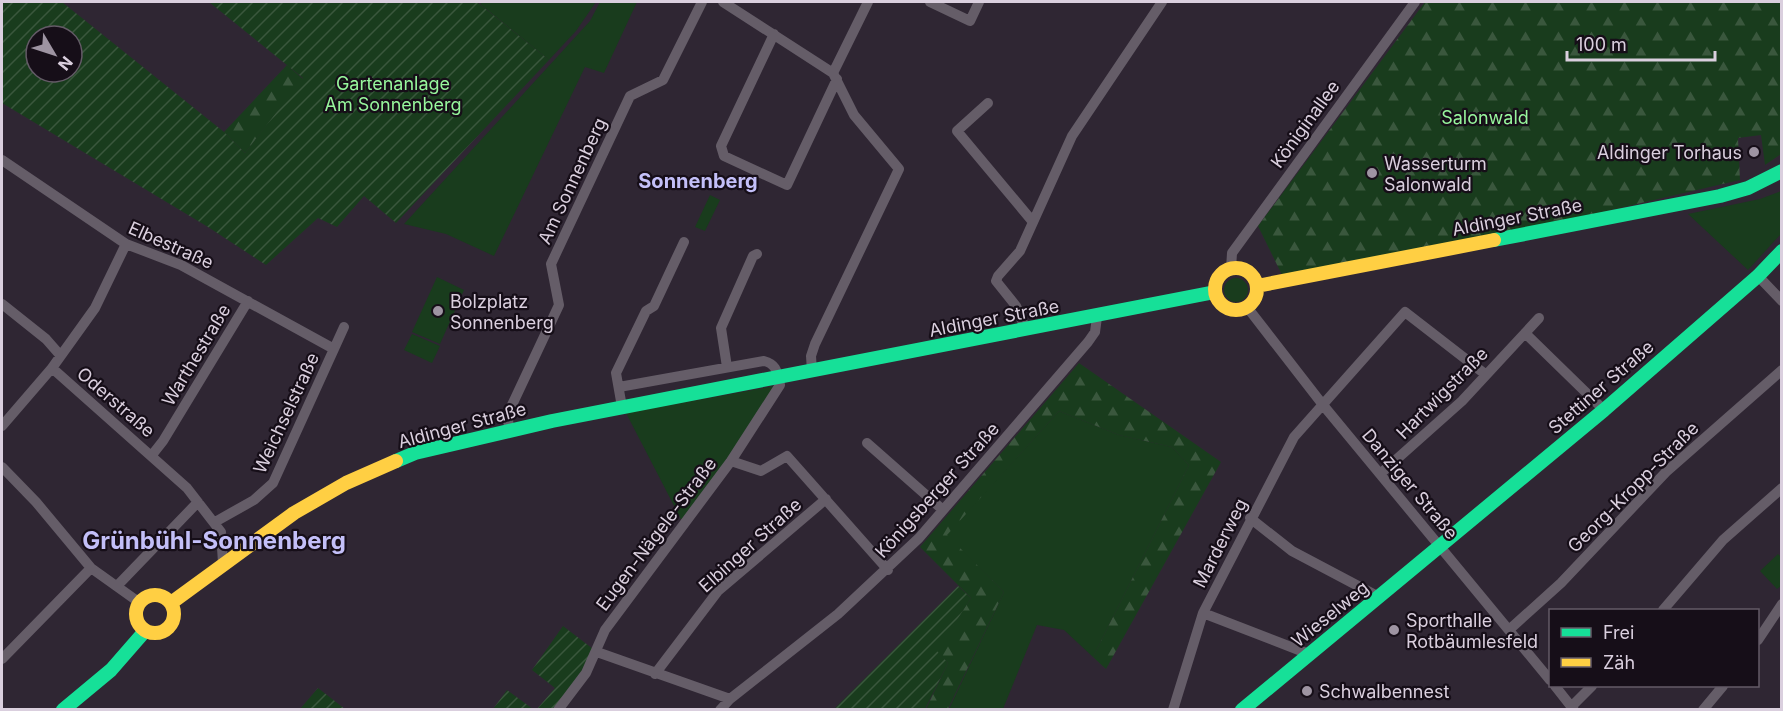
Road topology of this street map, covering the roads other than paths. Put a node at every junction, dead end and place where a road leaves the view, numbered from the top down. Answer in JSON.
{"nodes":[{"id":1,"x":702,"y":2,"type":"edge"},
{"id":2,"x":726,"y":2,"type":"edge"},
{"id":3,"x":868,"y":2,"type":"edge"},
{"id":4,"x":930,"y":2,"type":"edge"},
{"id":5,"x":979,"y":2,"type":"edge"},
{"id":6,"x":1162,"y":2,"type":"edge"},
{"id":7,"x":1415,"y":2,"type":"edge"},
{"id":8,"x":774,"y":33,"type":"junction"},
{"id":9,"x":835,"y":76,"type":"junction"},
{"id":10,"x":988,"y":102,"type":"dead end"},
{"id":11,"x":2,"y":160,"type":"edge"},
{"id":12,"x":1782,"y":171,"type":"edge"},
{"id":13,"x":1033,"y":222,"type":"junction"},
{"id":14,"x":684,"y":242,"type":"dead end"},
{"id":15,"x":126,"y":244,"type":"junction"},
{"id":16,"x":1782,"y":251,"type":"edge"},
{"id":17,"x":757,"y":254,"type":"dead end"},
{"id":18,"x":1231,"y":269,"type":"junction"},
{"id":19,"x":1758,"y":276,"type":"junction"},
{"id":20,"x":1257,"y":286,"type":"junction"},
{"id":21,"x":1215,"y":292,"type":"junction"},
{"id":22,"x":248,"y":301,"type":"junction"},
{"id":23,"x":1782,"y":301,"type":"edge"},
{"id":24,"x":2,"y":304,"type":"edge"},
{"id":25,"x":1247,"y":307,"type":"junction"},
{"id":26,"x":1096,"y":317,"type":"junction"},
{"id":27,"x":1539,"y":318,"type":"dead end"},
{"id":28,"x":344,"y":327,"type":"dead end"},
{"id":29,"x":1026,"y":330,"type":"junction"},
{"id":30,"x":1524,"y":333,"type":"junction"},
{"id":31,"x":334,"y":349,"type":"junction"},
{"id":32,"x":60,"y":355,"type":"junction"},
{"id":33,"x":727,"y":367,"type":"junction"},
{"id":34,"x":52,"y":368,"type":"junction"},
{"id":35,"x":1782,"y":370,"type":"edge"},
{"id":36,"x":812,"y":371,"type":"junction"},
{"id":37,"x":1485,"y":374,"type":"junction"},
{"id":38,"x":779,"y":379,"type":"junction"},
{"id":39,"x":619,"y":387,"type":"junction"},
{"id":40,"x":1323,"y":405,"type":"junction"},
{"id":41,"x":622,"y":407,"type":"junction"},
{"id":42,"x":1604,"y":410,"type":"junction"},
{"id":43,"x":2,"y":426,"type":"edge"},
{"id":44,"x":510,"y":430,"type":"junction"},
{"id":45,"x":867,"y":443,"type":"dead end"},
{"id":46,"x":152,"y":455,"type":"junction"},
{"id":47,"x":731,"y":461,"type":"junction"},
{"id":48,"x":2,"y":467,"type":"edge"},
{"id":49,"x":1380,"y":474,"type":"junction"},
{"id":50,"x":1782,"y":488,"type":"edge"},
{"id":51,"x":825,"y":499,"type":"junction"},
{"id":52,"x":198,"y":502,"type":"junction"},
{"id":53,"x":943,"y":510,"type":"junction"},
{"id":54,"x":1250,"y":518,"type":"junction"},
{"id":55,"x":215,"y":522,"type":"junction"},
{"id":56,"x":1441,"y":547,"type":"junction"},
{"id":57,"x":223,"y":564,"type":"junction"},
{"id":58,"x":91,"y":568,"type":"junction"},
{"id":59,"x":888,"y":570,"type":"junction"},
{"id":60,"x":117,"y":586,"type":"junction"},
{"id":61,"x":1379,"y":597,"type":"junction"},
{"id":62,"x":140,"y":603,"type":"junction"},
{"id":63,"x":171,"y":603,"type":"junction"},
{"id":64,"x":1782,"y":604,"type":"edge"},
{"id":65,"x":1664,"y":609,"type":"edge"},
{"id":66,"x":1203,"y":613,"type":"junction"},
{"id":67,"x":1510,"y":629,"type":"junction"},
{"id":68,"x":145,"y":631,"type":"junction"},
{"id":69,"x":1759,"y":638,"type":"edge"},
{"id":70,"x":597,"y":652,"type":"junction"},
{"id":71,"x":1309,"y":654,"type":"junction"},
{"id":72,"x":2,"y":659,"type":"edge"},
{"id":73,"x":655,"y":674,"type":"junction"},
{"id":74,"x":1549,"y":678,"type":"edge"},
{"id":75,"x":1556,"y":687,"type":"edge"},
{"id":76,"x":1591,"y":687,"type":"edge"},
{"id":77,"x":1722,"y":687,"type":"edge"},
{"id":78,"x":730,"y":699,"type":"junction"},
{"id":79,"x":1573,"y":708,"type":"edge"},
{"id":80,"x":63,"y":710,"type":"edge"},
{"id":81,"x":558,"y":710,"type":"edge"},
{"id":82,"x":720,"y":710,"type":"edge"},
{"id":83,"x":1173,"y":710,"type":"edge"},
{"id":84,"x":1242,"y":710,"type":"edge"},
{"id":85,"x":1703,"y":710,"type":"edge"}],
"edges":[{"from":1,"to":44,"type":"street","name":"Am Sonnenberg"},
{"from":2,"to":8,"type":"street"},
{"from":3,"to":9,"type":"street"},
{"from":4,"to":5,"type":"street"},
{"from":6,"to":13,"type":"street"},
{"from":7,"to":18,"type":"street","name":"Königinallee"},
{"from":8,"to":9,"type":"street"},
{"from":8,"to":9,"type":"street"},
{"from":9,"to":36,"type":"street"},
{"from":10,"to":13,"type":"street"},
{"from":11,"to":15,"type":"street","name":"Elbestraße"},
{"from":12,"to":20,"type":"main road","name":"Aldinger Straße"},
{"from":13,"to":29,"type":"street"},
{"from":14,"to":39,"type":"street"},
{"from":15,"to":22,"type":"street","name":"Elbestraße"},
{"from":15,"to":32,"type":"street"},
{"from":16,"to":19,"type":"main road","name":"Stettiner Straße"},
{"from":17,"to":33,"type":"street"},
{"from":18,"to":20,"type":"main road"},
{"from":18,"to":21,"type":"main road"},
{"from":19,"to":23,"type":"street"},
{"from":19,"to":42,"type":"main road","name":"Stettiner Straße"},
{"from":20,"to":25,"type":"main road"},
{"from":21,"to":25,"type":"main road"},
{"from":21,"to":26,"type":"main road","name":"Aldinger Straße"},
{"from":22,"to":31,"type":"street","name":"Elbestraße"},
{"from":22,"to":46,"type":"street","name":"Warthestraße"},
{"from":24,"to":32,"type":"street","name":"Oderstraße"},
{"from":25,"to":40,"type":"street","name":"Danziger Straße"},
{"from":26,"to":29,"type":"main road","name":"Aldinger Straße"},
{"from":26,"to":53,"type":"street","name":"Königsberger Straße"},
{"from":27,"to":30,"type":"street","name":"Hartwigstraße"},
{"from":28,"to":31,"type":"street","name":"Weichselstraße"},
{"from":29,"to":36,"type":"main road","name":"Aldinger Straße"},
{"from":30,"to":37,"type":"street","name":"Hartwigstraße"},
{"from":30,"to":42,"type":"street"},
{"from":31,"to":55,"type":"street","name":"Weichselstraße"},
{"from":32,"to":34,"type":"street","name":"Oderstraße"},
{"from":33,"to":38,"type":"street"},
{"from":33,"to":39,"type":"street"},
{"from":34,"to":43,"type":"street"},
{"from":34,"to":46,"type":"street","name":"Oderstraße"},
{"from":35,"to":67,"type":"street","name":"Georg-Kropp-Straße"},
{"from":36,"to":38,"type":"main road","name":"Aldinger Straße"},
{"from":37,"to":40,"type":"street","name":"Marderweg"},
{"from":37,"to":49,"type":"street","name":"Hartwigstraße"},
{"from":38,"to":41,"type":"main road","name":"Aldinger Straße"},
{"from":38,"to":47,"type":"street","name":"Eugen-Nägele-Straße"},
{"from":39,"to":41,"type":"street"},
{"from":40,"to":49,"type":"street","name":"Danziger Straße"},
{"from":40,"to":54,"type":"street","name":"Marderweg"},
{"from":41,"to":44,"type":"main road","name":"Aldinger Straße"},
{"from":42,"to":56,"type":"main road","name":"Stettiner Straße"},
{"from":44,"to":57,"type":"main road","name":"Aldinger Straße"},
{"from":45,"to":53,"type":"street"},
{"from":46,"to":52,"type":"street","name":"Oderstraße"},
{"from":47,"to":51,"type":"street"},
{"from":47,"to":70,"type":"street","name":"Eugen-Nägele-Straße"},
{"from":48,"to":58,"type":"street"},
{"from":49,"to":56,"type":"street","name":"Danziger Straße"},
{"from":50,"to":65,"type":"street"},
{"from":51,"to":59,"type":"street"},
{"from":51,"to":73,"type":"street","name":"Elbinger Straße"},
{"from":52,"to":55,"type":"street","name":"Oderstraße"},
{"from":52,"to":60,"type":"street"},
{"from":53,"to":59,"type":"street","name":"Königsberger Straße"},
{"from":54,"to":61,"type":"street"},
{"from":54,"to":66,"type":"street","name":"Marderweg"},
{"from":55,"to":57,"type":"street","name":"Oderstraße"},
{"from":56,"to":61,"type":"main road","name":"Wieselweg"},
{"from":56,"to":67,"type":"street","name":"Danziger Straße"},
{"from":57,"to":63,"type":"main road","name":"Aldinger Straße"},
{"from":58,"to":60,"type":"street"},
{"from":58,"to":72,"type":"street"},
{"from":59,"to":78,"type":"street","name":"Königsberger Straße"},
{"from":60,"to":62,"type":"street"},
{"from":61,"to":71,"type":"main road","name":"Wieselweg"},
{"from":62,"to":63,"type":"main road"},
{"from":62,"to":68,"type":"main road"},
{"from":63,"to":68,"type":"main road"},
{"from":64,"to":69,"type":"street"},
{"from":66,"to":71,"type":"street"},
{"from":66,"to":83,"type":"street","name":"Marderweg"},
{"from":67,"to":74,"type":"street","name":"Danziger Straße"},
{"from":68,"to":80,"type":"main road"},
{"from":70,"to":73,"type":"street"},
{"from":70,"to":81,"type":"street","name":"Eugen-Nägele-Straße"},
{"from":71,"to":84,"type":"main road","name":"Wieselweg"},
{"from":73,"to":78,"type":"street"},
{"from":75,"to":79,"type":"street"},
{"from":76,"to":79,"type":"street"},
{"from":77,"to":85,"type":"street"},
{"from":78,"to":82,"type":"street","name":"Königsberger Straße"}]}
